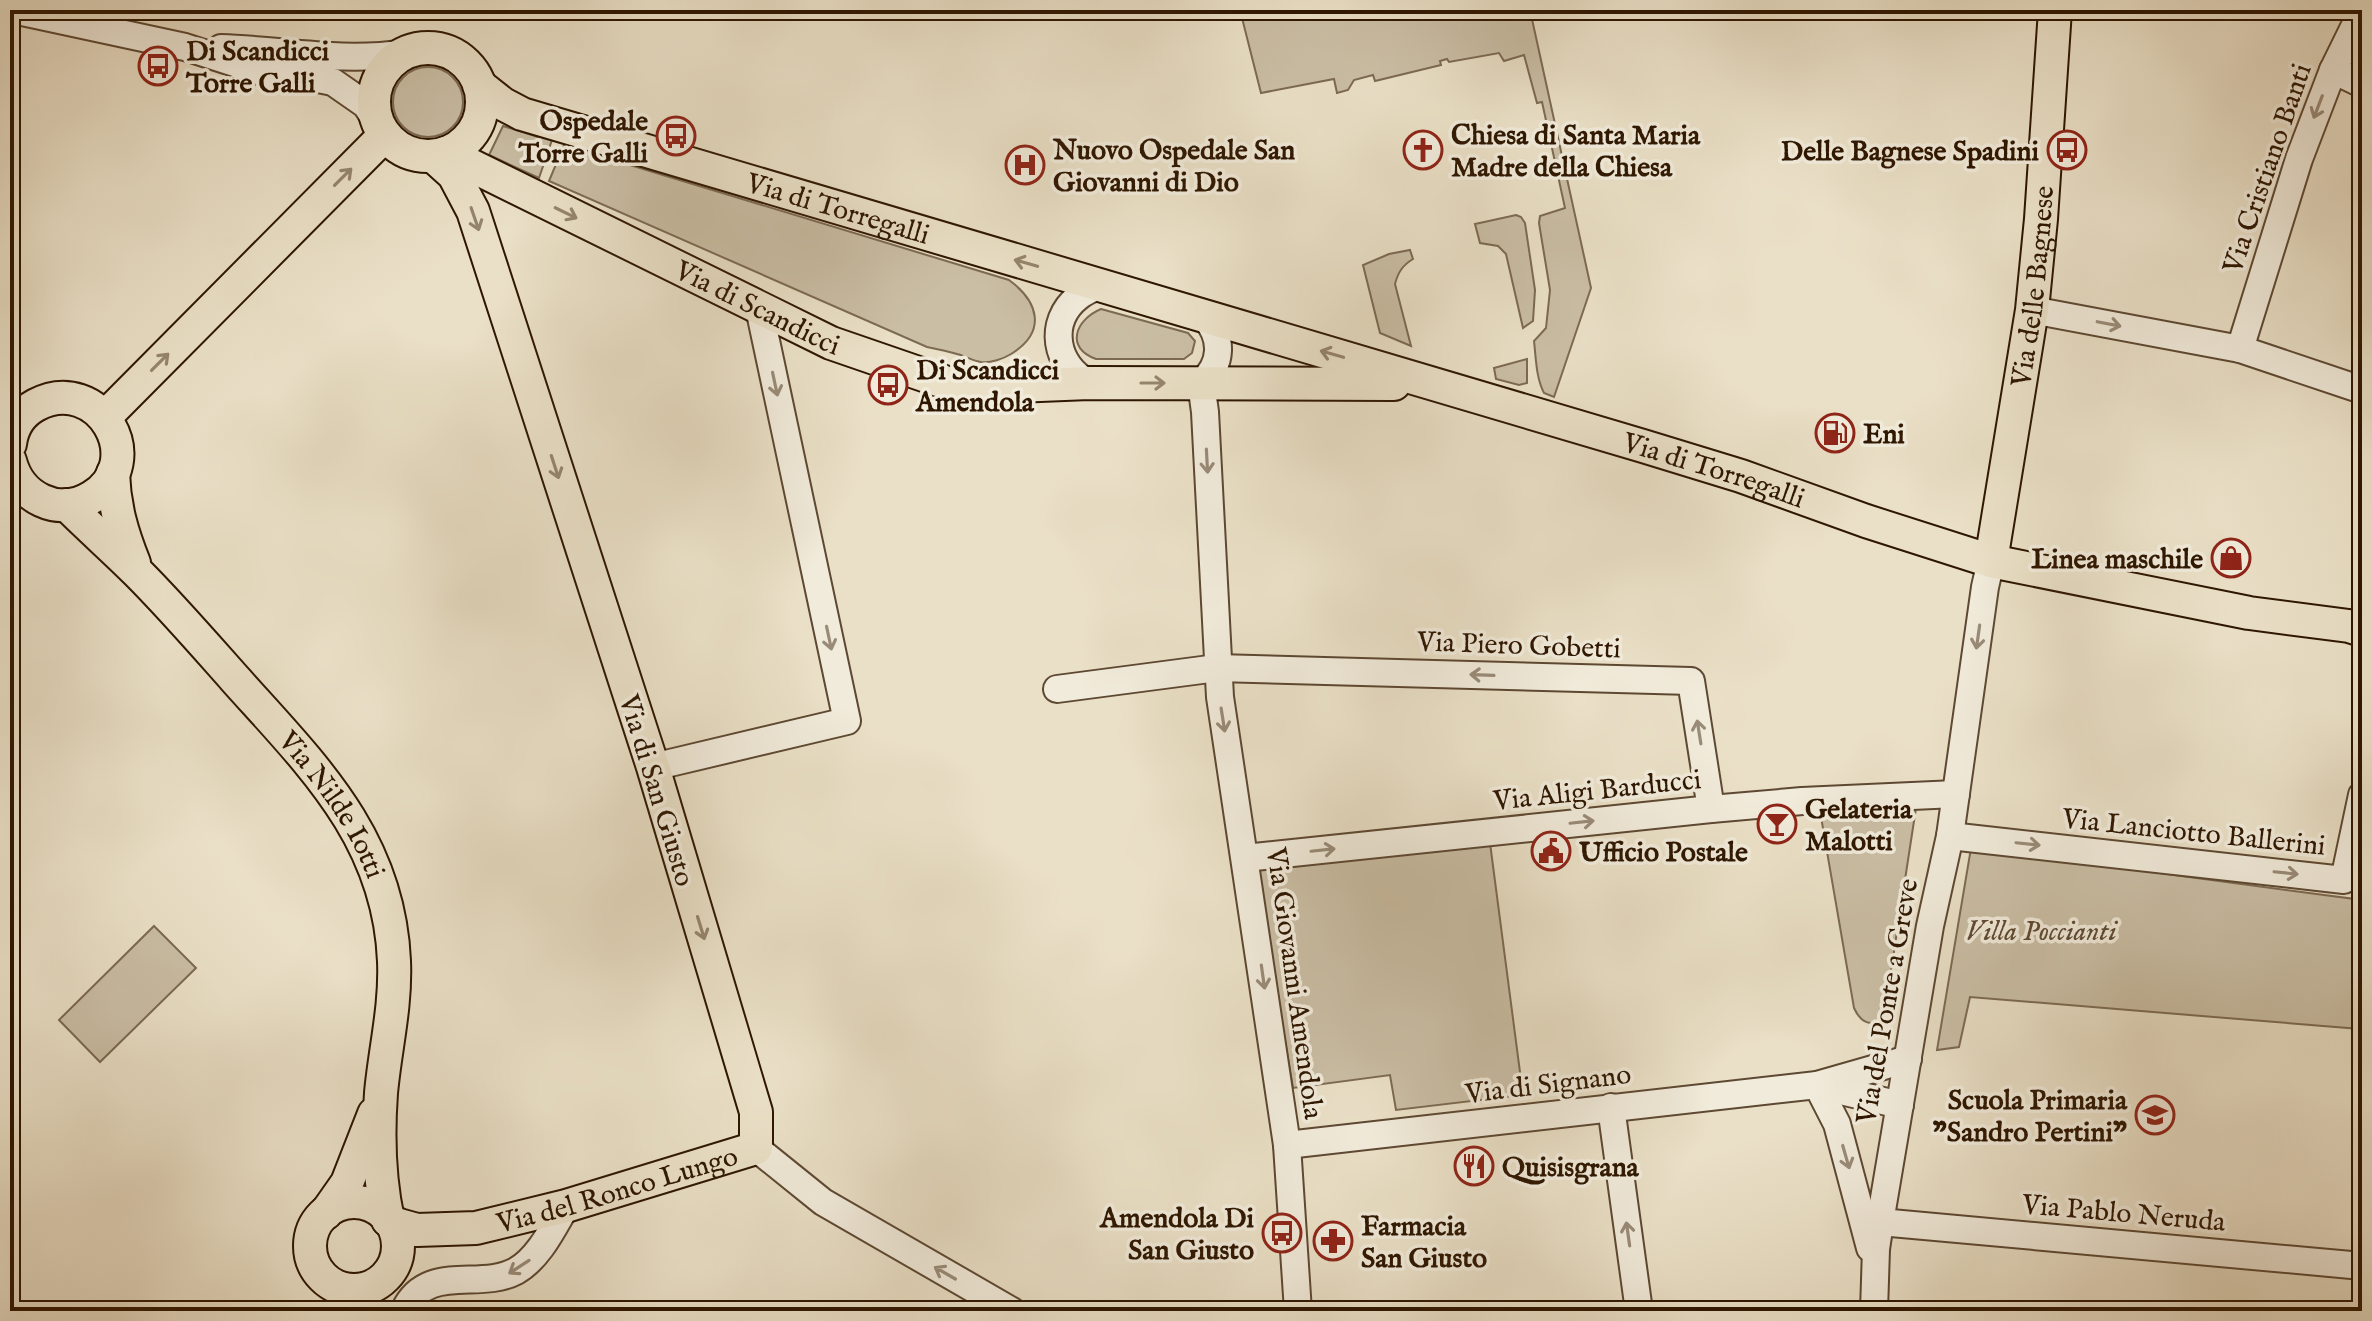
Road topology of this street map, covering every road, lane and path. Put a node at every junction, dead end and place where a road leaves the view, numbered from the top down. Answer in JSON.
{"nodes":[{"id":1,"x":13,"y":10,"type":"edge"},
{"id":2,"x":2055,"y":10,"type":"edge"},
{"id":3,"x":2362,"y":11,"type":"edge"},
{"id":4,"x":185,"y":47,"type":"junction"},
{"id":5,"x":405,"y":53,"type":"junction"},
{"id":6,"x":2333,"y":70,"type":"junction"},
{"id":7,"x":2362,"y":84,"type":"edge"},
{"id":8,"x":479,"y":85,"type":"junction"},
{"id":9,"x":382,"y":129,"type":"junction"},
{"id":10,"x":440,"y":155,"type":"junction"},
{"id":11,"x":1101,"y":285,"type":"junction"},
{"id":12,"x":759,"y":308,"type":"junction"},
{"id":13,"x":2032,"y":310,"type":"junction"},
{"id":14,"x":1205,"y":317,"type":"junction"},
{"id":15,"x":2240,"y":349,"type":"junction"},
{"id":16,"x":1089,"y":383,"type":"junction"},
{"id":17,"x":1201,"y":383,"type":"junction"},
{"id":18,"x":1433,"y":384,"type":"junction"},
{"id":19,"x":2362,"y":390,"type":"edge"},
{"id":20,"x":105,"y":417,"type":"junction"},
{"id":21,"x":10,"y":444,"type":"edge"},
{"id":22,"x":10,"y":461,"type":"edge"},
{"id":23,"x":113,"y":473,"type":"junction"},
{"id":24,"x":67,"y":505,"type":"junction"},
{"id":25,"x":1991,"y":561,"type":"junction"},
{"id":26,"x":137,"y":572,"type":"junction"},
{"id":27,"x":2359,"y":630,"type":"edge"},
{"id":28,"x":1217,"y":668,"type":"junction"},
{"id":29,"x":1057,"y":689,"type":"dead end"},
{"id":30,"x":653,"y":767,"type":"junction"},
{"id":31,"x":1956,"y":794,"type":"junction"},
{"id":32,"x":2362,"y":795,"type":"edge"},
{"id":33,"x":1711,"y":809,"type":"junction"},
{"id":34,"x":1950,"y":836,"type":"junction"},
{"id":35,"x":1245,"y":858,"type":"junction"},
{"id":36,"x":1908,"y":1059,"type":"junction"},
{"id":37,"x":1817,"y":1085,"type":"junction"},
{"id":38,"x":381,"y":1093,"type":"junction"},
{"id":39,"x":1900,"y":1105,"type":"junction"},
{"id":40,"x":1611,"y":1107,"type":"junction"},
{"id":41,"x":1287,"y":1145,"type":"junction"},
{"id":42,"x":756,"y":1148,"type":"junction"},
{"id":43,"x":566,"y":1206,"type":"junction"},
{"id":44,"x":326,"y":1213,"type":"junction"},
{"id":45,"x":388,"y":1220,"type":"junction"},
{"id":46,"x":1880,"y":1222,"type":"junction"},
{"id":47,"x":476,"y":1228,"type":"junction"},
{"id":48,"x":2362,"y":1266,"type":"edge"},
{"id":49,"x":1875,"y":1269,"type":"junction"},
{"id":50,"x":318,"y":1272,"type":"junction"},
{"id":51,"x":386,"y":1275,"type":"junction"},
{"id":52,"x":1298,"y":1310,"type":"edge"},
{"id":53,"x":338,"y":1311,"type":"edge"},
{"id":54,"x":372,"y":1311,"type":"edge"},
{"id":55,"x":404,"y":1311,"type":"edge"},
{"id":56,"x":1012,"y":1311,"type":"edge"},
{"id":57,"x":1639,"y":1311,"type":"edge"},
{"id":58,"x":1874,"y":1311,"type":"edge"}],
"edges":[{"from":1,"to":4,"type":"street","name":"Via di Scandicci"},
{"from":2,"to":13,"type":"main road","name":"Via delle Bagnese"},
{"from":3,"to":6,"type":"street","name":"Via Cristiano Banti"},
{"from":4,"to":5,"type":"street","name":"Via di Scandicci"},
{"from":4,"to":9,"type":"street","name":"Via di Scandicci"},
{"from":5,"to":8,"type":"main road","name":"Via di Scandicci"},
{"from":5,"to":9,"type":"main road"},
{"from":6,"to":7,"type":"street"},
{"from":6,"to":15,"type":"street","name":"Via Cristiano Banti","one_way":true},
{"from":8,"to":10,"type":"main road"},
{"from":11,"to":8,"type":"main road","name":"Via di Torregalli","one_way":true},
{"from":9,"to":10,"type":"main road","name":"Via di Scandicci"},
{"from":20,"to":9,"type":"main road","one_way":true},
{"from":10,"to":12,"type":"main road","name":"Via di Scandicci","one_way":true},
{"from":10,"to":30,"type":"main road","name":"Via di San Giusto","one_way":true},
{"from":11,"to":14,"type":"main road","name":"Via di Torregalli"},
{"from":11,"to":16,"type":"street"},
{"from":12,"to":16,"type":"main road","name":"Via di Scandicci"},
{"from":12,"to":30,"type":"street","one_way":true},
{"from":13,"to":15,"type":"street","one_way":true},
{"from":13,"to":25,"type":"main road","name":"Via delle Bagnese"},
{"from":14,"to":17,"type":"street"},
{"from":18,"to":14,"type":"main road","name":"Via di Torregalli","one_way":true},
{"from":15,"to":19,"type":"street"},
{"from":16,"to":17,"type":"main road","name":"Via di Scandicci","one_way":true},
{"from":17,"to":18,"type":"main road","name":"Via di Torregalli"},
{"from":17,"to":28,"type":"street","name":"Via Giovanni Amendola","one_way":true},
{"from":18,"to":25,"type":"main road","name":"Via di Torregalli"},
{"from":20,"to":21,"type":"main road"},
{"from":20,"to":23,"type":"main road","name":"Via Nilde Iotti"},
{"from":22,"to":24,"type":"main road","name":"Via Nilde Iotti"},
{"from":23,"to":24,"type":"main road"},
{"from":23,"to":26,"type":"main road","name":"Via Nilde Iotti"},
{"from":24,"to":26,"type":"main road","name":"Via Nilde Iotti"},
{"from":25,"to":27,"type":"main road","name":"Via di Torregalli"},
{"from":25,"to":31,"type":"street","name":"Via del Ponte a Greve","one_way":true},
{"from":26,"to":38,"type":"main road","name":"Via Nilde Iotti"},
{"from":28,"to":29,"type":"street"},
{"from":33,"to":28,"type":"street","name":"Via Piero Gobetti","one_way":true},
{"from":28,"to":35,"type":"street","name":"Via Giovanni Amendola","one_way":true},
{"from":30,"to":42,"type":"main road","name":"Via di San Giusto","one_way":true},
{"from":31,"to":33,"type":"street","name":"Via Aligi Barducci"},
{"from":31,"to":34,"type":"street","name":"Via del Ponte a Greve"},
{"from":34,"to":32,"type":"street","name":"Via Lanciotto Ballerini","one_way":true},
{"from":35,"to":33,"type":"street","name":"Via Aligi Barducci","one_way":true},
{"from":34,"to":36,"type":"street","name":"Via del Ponte a Greve"},
{"from":35,"to":41,"type":"street","name":"Via Giovanni Amendola","one_way":true},
{"from":36,"to":37,"type":"street"},
{"from":36,"to":39,"type":"street","name":"Via del Ponte a Greve"},
{"from":37,"to":39,"type":"street"},
{"from":37,"to":40,"type":"street","name":"Via di Signano"},
{"from":37,"to":49,"type":"street","one_way":true},
{"from":38,"to":44,"type":"main road","name":"Via Nilde Iotti"},
{"from":38,"to":45,"type":"main road","name":"Via Nilde Iotti"},
{"from":39,"to":46,"type":"street","name":"Via del Ponte a Greve"},
{"from":40,"to":41,"type":"street","name":"Via di Signano"},
{"from":57,"to":40,"type":"street","one_way":true},
{"from":41,"to":52,"type":"street","name":"Via Giovanni Amendola"},
{"from":42,"to":43,"type":"main road","name":"Via del Ronco Lungo"},
{"from":56,"to":42,"type":"street","one_way":true},
{"from":43,"to":47,"type":"main road","name":"Via del Ronco Lungo"},
{"from":43,"to":55,"type":"street","one_way":true},
{"from":44,"to":45,"type":"main road"},
{"from":44,"to":50,"type":"main road"},
{"from":45,"to":47,"type":"main road","name":"Via del Ronco Lungo"},
{"from":45,"to":51,"type":"main road"},
{"from":46,"to":48,"type":"street","name":"Via Pablo Neruda"},
{"from":46,"to":49,"type":"street","name":"Via del Ponte a Greve"},
{"from":47,"to":51,"type":"main road","name":"Via del Ronco Lungo"},
{"from":49,"to":58,"type":"street","name":"Via del Ponte a Greve"},
{"from":50,"to":51,"type":"main road"},
{"from":50,"to":53,"type":"main road"},
{"from":51,"to":54,"type":"main road"}]}
